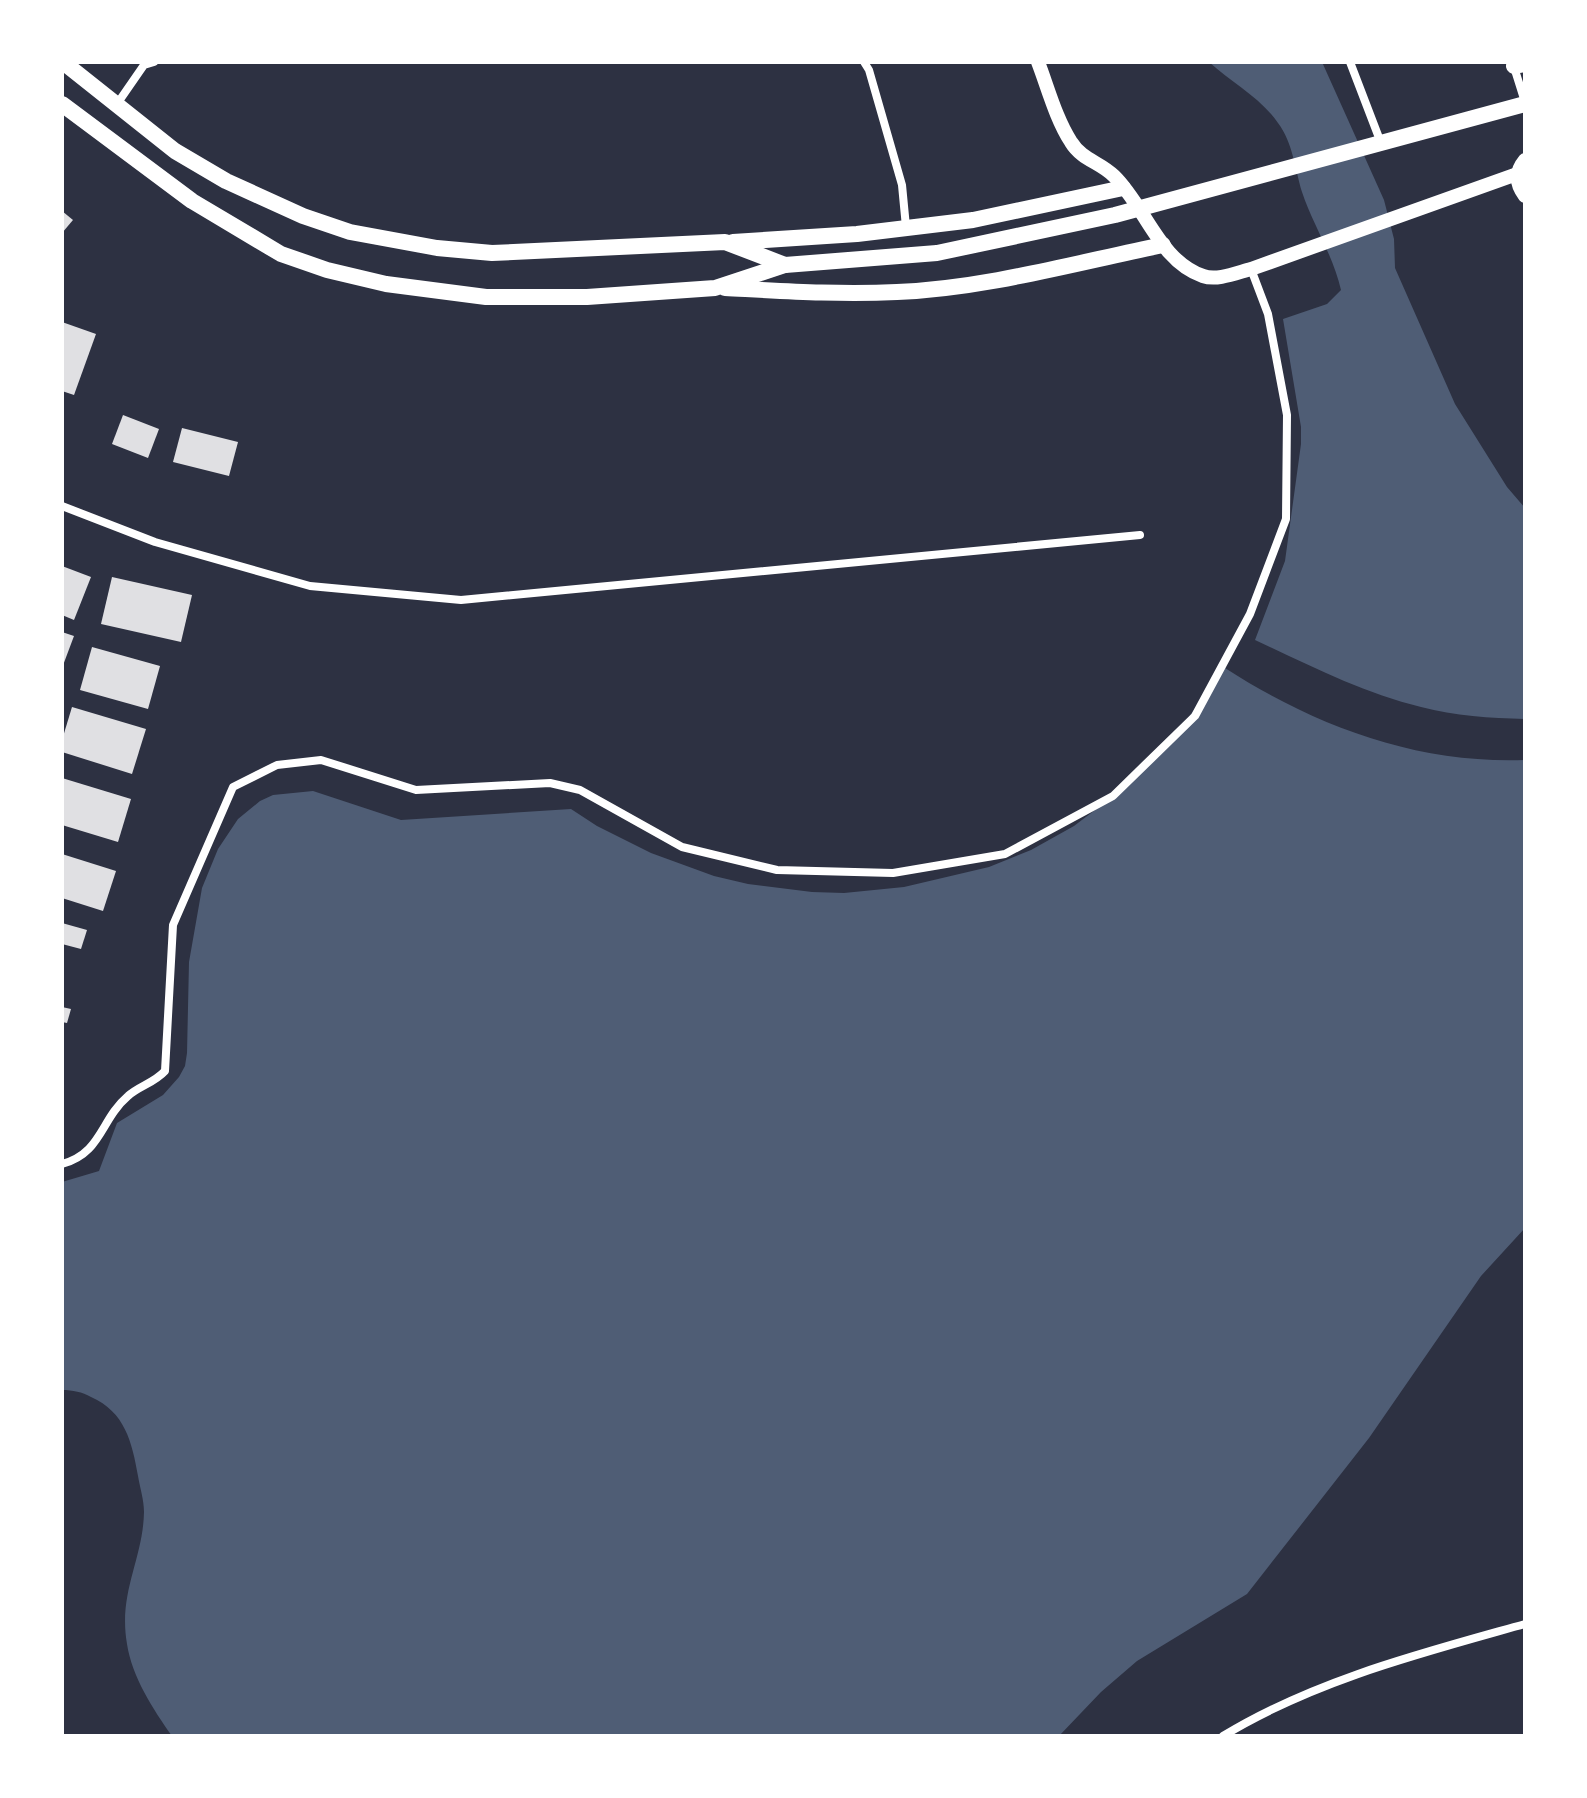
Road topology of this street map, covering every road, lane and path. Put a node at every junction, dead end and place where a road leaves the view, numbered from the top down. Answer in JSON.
{"nodes":[{"id":1,"x":63,"y":62,"type":"edge"},
{"id":2,"x":154,"y":62,"type":"edge"},
{"id":3,"x":864,"y":62,"type":"edge"},
{"id":4,"x":1038,"y":62,"type":"edge"},
{"id":5,"x":1350,"y":62,"type":"edge"},
{"id":6,"x":1517,"y":64,"type":"edge"},
{"id":7,"x":1525,"y":103,"type":"edge"},
{"id":8,"x":62,"y":104,"type":"edge"},
{"id":9,"x":117,"y":104,"type":"junction"},
{"id":10,"x":1381,"y":143,"type":"junction"},
{"id":11,"x":1521,"y":167,"type":"edge"},
{"id":12,"x":1123,"y":188,"type":"junction"},
{"id":13,"x":1525,"y":196,"type":"edge"},
{"id":14,"x":906,"y":228,"type":"junction"},
{"id":15,"x":725,"y":242,"type":"junction"},
{"id":16,"x":1163,"y":245,"type":"junction"},
{"id":17,"x":785,"y":265,"type":"junction"},
{"id":18,"x":1251,"y":269,"type":"junction"},
{"id":19,"x":715,"y":288,"type":"junction"},
{"id":20,"x":62,"y":506,"type":"edge"},
{"id":21,"x":1140,"y":535,"type":"dead end"},
{"id":22,"x":62,"y":1164,"type":"edge"},
{"id":23,"x":1525,"y":1624,"type":"edge"},
{"id":24,"x":1223,"y":1736,"type":"edge"}],
"edges":[{"from":1,"to":9,"type":"main road"},
{"from":2,"to":9,"type":"street"},
{"from":3,"to":14,"type":"street"},
{"from":4,"to":12,"type":"street"},
{"from":5,"to":10,"type":"street"},
{"from":6,"to":7,"type":"street"},
{"from":7,"to":10,"type":"main road"},
{"from":8,"to":19,"type":"main road"},
{"from":9,"to":15,"type":"main road"},
{"from":10,"to":17,"type":"main road"},
{"from":11,"to":13,"type":"street"},
{"from":11,"to":18,"type":"street"},
{"from":12,"to":14,"type":"main road"},
{"from":12,"to":16,"type":"street"},
{"from":14,"to":15,"type":"main road"},
{"from":15,"to":17,"type":"main road"},
{"from":16,"to":18,"type":"street"},
{"from":16,"to":19,"type":"main road"},
{"from":17,"to":19,"type":"main road"},
{"from":18,"to":22,"type":"street"},
{"from":20,"to":21,"type":"street"},
{"from":23,"to":24,"type":"street"}]}
